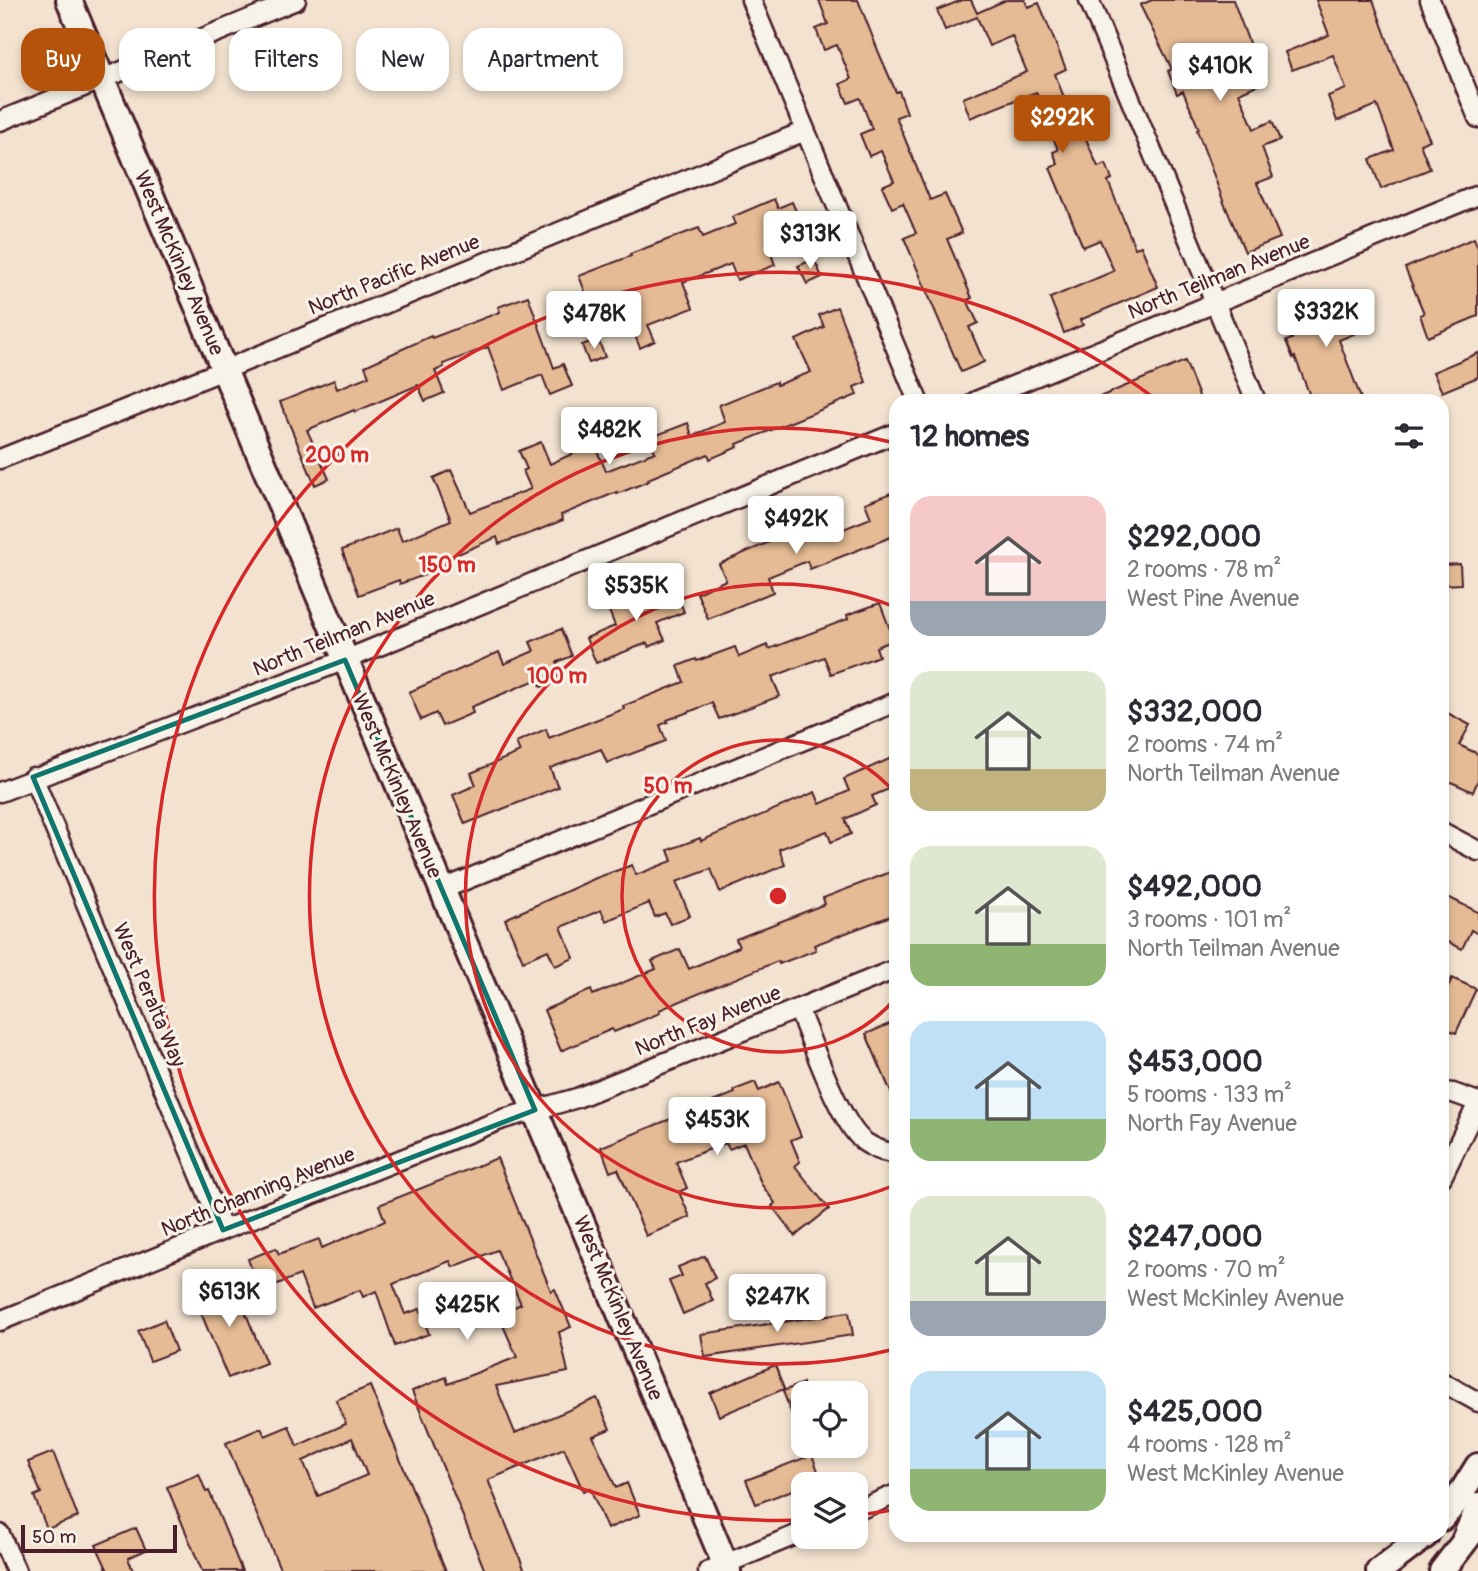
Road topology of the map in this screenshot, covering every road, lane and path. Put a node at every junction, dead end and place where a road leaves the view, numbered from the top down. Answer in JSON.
{"nodes":[{"id":1,"x":69,"y":0,"type":"edge"},
{"id":2,"x":296,"y":0,"type":"edge"},
{"id":3,"x":751,"y":0,"type":"edge"},
{"id":4,"x":1089,"y":0,"type":"edge"},
{"id":5,"x":1430,"y":0,"type":"edge"},
{"id":6,"x":81,"y":28,"type":"edge"},
{"id":7,"x":105,"y":78,"type":"edge"},
{"id":8,"x":105,"y":84,"type":"edge"},
{"id":9,"x":74,"y":91,"type":"edge"},
{"id":10,"x":1478,"y":118,"type":"edge"},
{"id":11,"x":0,"y":121,"type":"edge"},
{"id":12,"x":805,"y":131,"type":"junction"},
{"id":13,"x":1478,"y":195,"type":"edge"},
{"id":14,"x":1216,"y":303,"type":"junction"},
{"id":15,"x":224,"y":370,"type":"junction"},
{"id":16,"x":915,"y":394,"type":"edge"},
{"id":17,"x":993,"y":394,"type":"edge"},
{"id":18,"x":1253,"y":394,"type":"edge"},
{"id":19,"x":889,"y":436,"type":"edge"},
{"id":20,"x":0,"y":459,"type":"edge"},
{"id":21,"x":345,"y":660,"type":"junction"},
{"id":22,"x":889,"y":705,"type":"edge"},
{"id":23,"x":33,"y":777,"type":"junction"},
{"id":24,"x":0,"y":792,"type":"edge"},
{"id":25,"x":1449,"y":836,"type":"edge"},
{"id":26,"x":1478,"y":851,"type":"edge"},
{"id":27,"x":441,"y":890,"type":"junction"},
{"id":28,"x":889,"y":972,"type":"edge"},
{"id":29,"x":799,"y":1009,"type":"junction"},
{"id":30,"x":1449,"y":1093,"type":"edge"},
{"id":31,"x":1478,"y":1103,"type":"edge"},
{"id":32,"x":535,"y":1110,"type":"junction"},
{"id":33,"x":889,"y":1153,"type":"edge"},
{"id":34,"x":1449,"y":1163,"type":"edge"},
{"id":35,"x":223,"y":1230,"type":"junction"},
{"id":36,"x":0,"y":1321,"type":"edge"},
{"id":37,"x":1449,"y":1386,"type":"edge"},
{"id":38,"x":1478,"y":1402,"type":"edge"},
{"id":39,"x":1478,"y":1466,"type":"edge"},
{"id":40,"x":889,"y":1497,"type":"edge"},
{"id":41,"x":1478,"y":1502,"type":"edge"},
{"id":42,"x":868,"y":1506,"type":"edge"},
{"id":43,"x":1449,"y":1510,"type":"edge"},
{"id":44,"x":1478,"y":1524,"type":"edge"},
{"id":45,"x":0,"y":1534,"type":"edge"},
{"id":46,"x":791,"y":1537,"type":"edge"},
{"id":47,"x":1417,"y":1542,"type":"edge"},
{"id":48,"x":1449,"y":1562,"type":"edge"},
{"id":49,"x":720,"y":1569,"type":"edge"},
{"id":50,"x":16,"y":1571,"type":"edge"},
{"id":51,"x":1379,"y":1571,"type":"edge"}],
"edges":[{"from":1,"to":6,"type":"main road","name":"West McKinley Avenue"},
{"from":2,"to":7,"type":"street"},
{"from":3,"to":12,"type":"street"},
{"from":4,"to":14,"type":"street"},
{"from":5,"to":10,"type":"street"},
{"from":8,"to":15,"type":"main road","name":"West McKinley Avenue"},
{"from":9,"to":11,"type":"street"},
{"from":12,"to":15,"type":"street","name":"North Pacific Avenue"},
{"from":12,"to":16,"type":"street"},
{"from":13,"to":14,"type":"street","name":"North Teilman Avenue"},
{"from":14,"to":17,"type":"street","name":"North Teilman Avenue"},
{"from":14,"to":18,"type":"street"},
{"from":15,"to":20,"type":"street","name":"North Pacific Avenue"},
{"from":15,"to":21,"type":"main road","name":"West McKinley Avenue"},
{"from":19,"to":21,"type":"street","name":"North Teilman Avenue"},
{"from":21,"to":23,"type":"street","name":"North Teilman Avenue"},
{"from":21,"to":27,"type":"main road","name":"West McKinley Avenue"},
{"from":22,"to":27,"type":"street"},
{"from":23,"to":24,"type":"street","name":"North Teilman Avenue"},
{"from":23,"to":35,"type":"street","name":"West Peralta Way"},
{"from":25,"to":26,"type":"street"},
{"from":27,"to":32,"type":"main road","name":"West McKinley Avenue"},
{"from":28,"to":29,"type":"street","name":"North Fay Avenue"},
{"from":29,"to":32,"type":"street","name":"North Fay Avenue"},
{"from":29,"to":33,"type":"street"},
{"from":30,"to":31,"type":"street"},
{"from":31,"to":34,"type":"street"},
{"from":32,"to":35,"type":"street","name":"North Channing Avenue"},
{"from":32,"to":49,"type":"main road","name":"West McKinley Avenue"},
{"from":35,"to":36,"type":"street","name":"North Channing Avenue"},
{"from":37,"to":38,"type":"street"},
{"from":39,"to":43,"type":"main road"},
{"from":40,"to":42,"type":"street"},
{"from":41,"to":48,"type":"street"},
{"from":44,"to":48,"type":"main road"},
{"from":45,"to":50,"type":"street"},
{"from":46,"to":49,"type":"street"},
{"from":47,"to":51,"type":"main road"}]}
